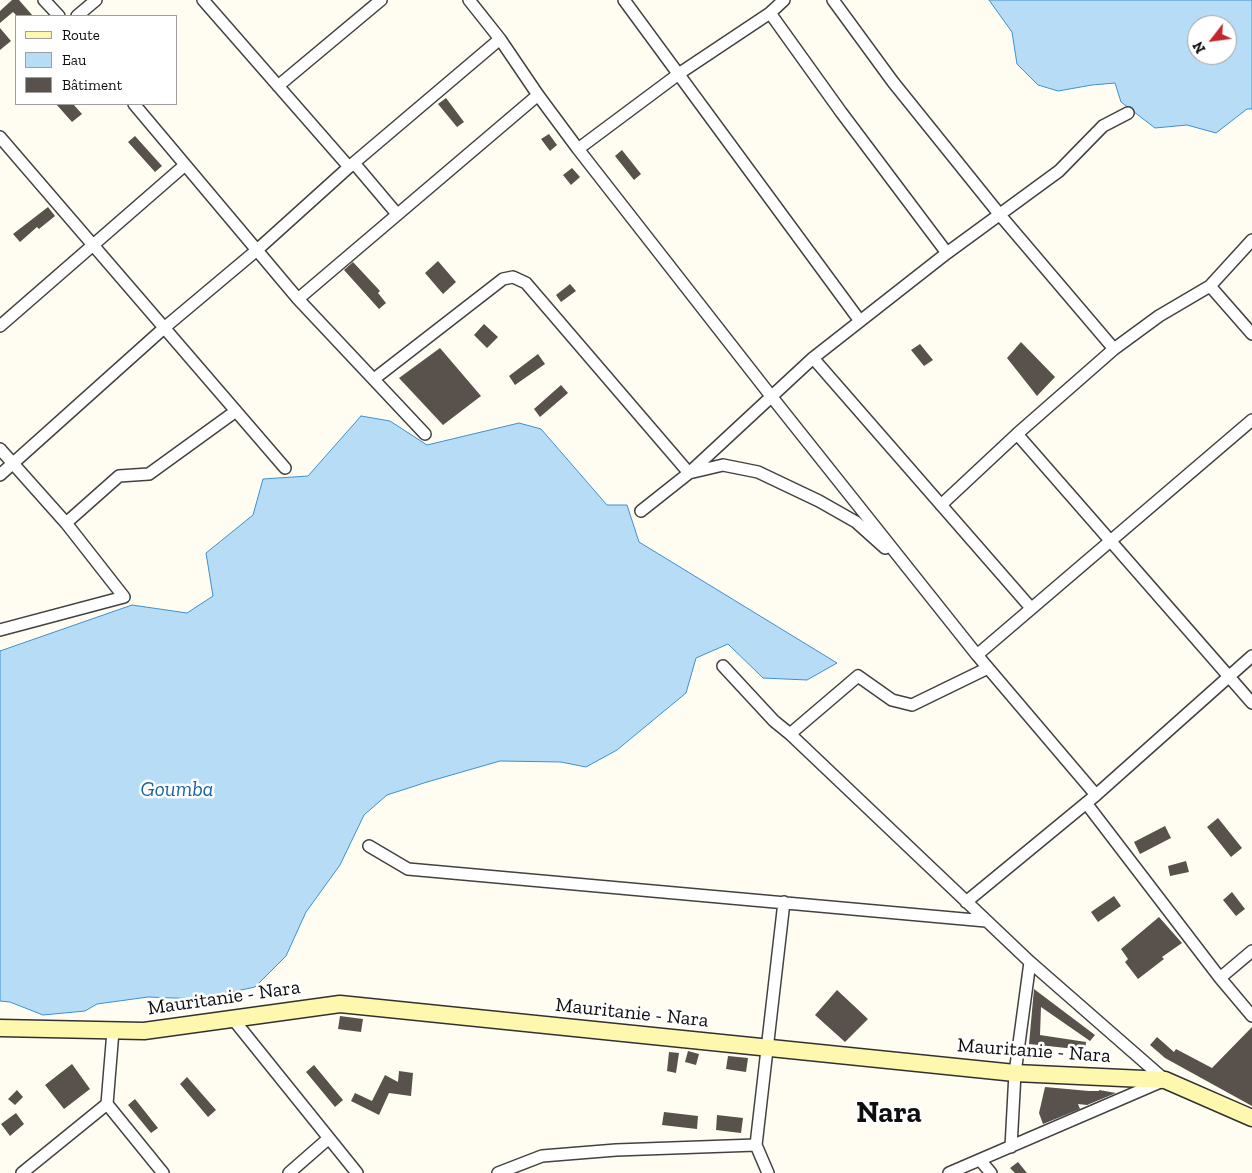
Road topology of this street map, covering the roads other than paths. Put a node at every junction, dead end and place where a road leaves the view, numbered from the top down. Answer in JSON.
{"nodes":[{"id":1,"x":44,"y":0,"type":"edge"},
{"id":2,"x":96,"y":0,"type":"edge"},
{"id":3,"x":203,"y":0,"type":"edge"},
{"id":4,"x":382,"y":0,"type":"edge"},
{"id":5,"x":469,"y":0,"type":"edge"},
{"id":6,"x":624,"y":0,"type":"edge"},
{"id":7,"x":784,"y":0,"type":"edge"},
{"id":8,"x":833,"y":0,"type":"edge"},
{"id":9,"x":770,"y":13,"type":"junction"},
{"id":10,"x":58,"y":15,"type":"edge"},
{"id":11,"x":78,"y":15,"type":"edge"},
{"id":12,"x":500,"y":39,"type":"junction"},
{"id":13,"x":680,"y":73,"type":"junction"},
{"id":14,"x":278,"y":86,"type":"junction"},
{"id":15,"x":538,"y":95,"type":"junction"},
{"id":16,"x":135,"y":105,"type":"edge"},
{"id":17,"x":1128,"y":113,"type":"dead end"},
{"id":18,"x":0,"y":137,"type":"edge"},
{"id":19,"x":578,"y":149,"type":"junction"},
{"id":20,"x":185,"y":165,"type":"junction"},
{"id":21,"x":352,"y":165,"type":"junction"},
{"id":22,"x":397,"y":214,"type":"junction"},
{"id":23,"x":1000,"y":215,"type":"junction"},
{"id":24,"x":1252,"y":240,"type":"edge"},
{"id":25,"x":93,"y":245,"type":"junction"},
{"id":26,"x":256,"y":250,"type":"junction"},
{"id":27,"x":947,"y":253,"type":"junction"},
{"id":28,"x":1210,"y":286,"type":"junction"},
{"id":29,"x":298,"y":299,"type":"junction"},
{"id":30,"x":860,"y":321,"type":"junction"},
{"id":31,"x":0,"y":326,"type":"edge"},
{"id":32,"x":164,"y":328,"type":"junction"},
{"id":33,"x":1252,"y":334,"type":"edge"},
{"id":34,"x":1114,"y":348,"type":"junction"},
{"id":35,"x":813,"y":358,"type":"junction"},
{"id":36,"x":374,"y":380,"type":"junction"},
{"id":37,"x":771,"y":396,"type":"junction"},
{"id":38,"x":236,"y":411,"type":"junction"},
{"id":39,"x":1252,"y":420,"type":"edge"},
{"id":40,"x":425,"y":434,"type":"dead end"},
{"id":41,"x":1017,"y":434,"type":"junction"},
{"id":42,"x":0,"y":448,"type":"edge"},
{"id":43,"x":14,"y":464,"type":"junction"},
{"id":44,"x":285,"y":468,"type":"dead end"},
{"id":45,"x":689,"y":473,"type":"junction"},
{"id":46,"x":0,"y":475,"type":"edge"},
{"id":47,"x":941,"y":505,"type":"junction"},
{"id":48,"x":641,"y":510,"type":"dead end"},
{"id":49,"x":66,"y":523,"type":"junction"},
{"id":50,"x":1111,"y":542,"type":"junction"},
{"id":51,"x":908,"y":569,"type":"junction"},
{"id":52,"x":1031,"y":608,"type":"junction"},
{"id":53,"x":0,"y":630,"type":"edge"},
{"id":54,"x":977,"y":655,"type":"junction"},
{"id":55,"x":1252,"y":656,"type":"edge"},
{"id":56,"x":723,"y":666,"type":"dead end"},
{"id":57,"x":988,"y":668,"type":"junction"},
{"id":58,"x":1229,"y":676,"type":"junction"},
{"id":59,"x":1252,"y":703,"type":"edge"},
{"id":60,"x":790,"y":734,"type":"junction"},
{"id":61,"x":1096,"y":795,"type":"junction"},
{"id":62,"x":1086,"y":804,"type":"junction"},
{"id":63,"x":369,"y":846,"type":"dead end"},
{"id":64,"x":784,"y":902,"type":"junction"},
{"id":65,"x":966,"y":902,"type":"junction"},
{"id":66,"x":986,"y":921,"type":"junction"},
{"id":67,"x":1252,"y":951,"type":"edge"},
{"id":68,"x":1030,"y":962,"type":"junction"},
{"id":69,"x":1220,"y":978,"type":"junction"},
{"id":70,"x":1252,"y":1016,"type":"edge"},
{"id":71,"x":233,"y":1019,"type":"junction"},
{"id":72,"x":0,"y":1028,"type":"edge"},
{"id":73,"x":113,"y":1031,"type":"junction"},
{"id":74,"x":768,"y":1048,"type":"junction"},
{"id":75,"x":1015,"y":1074,"type":"junction"},
{"id":76,"x":1166,"y":1080,"type":"junction"},
{"id":77,"x":108,"y":1104,"type":"junction"},
{"id":78,"x":1252,"y":1118,"type":"edge"},
{"id":79,"x":329,"y":1138,"type":"junction"},
{"id":80,"x":756,"y":1145,"type":"junction"},
{"id":81,"x":1011,"y":1147,"type":"junction"},
{"id":82,"x":980,"y":1160,"type":"junction"},
{"id":83,"x":22,"y":1173,"type":"edge"},
{"id":84,"x":163,"y":1173,"type":"edge"},
{"id":85,"x":289,"y":1173,"type":"edge"},
{"id":86,"x":357,"y":1173,"type":"edge"},
{"id":87,"x":498,"y":1173,"type":"edge"},
{"id":88,"x":768,"y":1173,"type":"edge"},
{"id":89,"x":949,"y":1173,"type":"edge"},
{"id":90,"x":991,"y":1173,"type":"edge"}],
"edges":[{"from":1,"to":10,"type":"street"},
{"from":2,"to":11,"type":"street"},
{"from":3,"to":14,"type":"street"},
{"from":4,"to":14,"type":"street"},
{"from":5,"to":12,"type":"street"},
{"from":6,"to":13,"type":"street"},
{"from":7,"to":9,"type":"street"},
{"from":8,"to":23,"type":"street"},
{"from":9,"to":13,"type":"street"},
{"from":9,"to":27,"type":"street"},
{"from":12,"to":15,"type":"street"},
{"from":12,"to":21,"type":"street"},
{"from":13,"to":19,"type":"street"},
{"from":13,"to":30,"type":"street"},
{"from":14,"to":21,"type":"street"},
{"from":15,"to":19,"type":"street"},
{"from":15,"to":22,"type":"street"},
{"from":16,"to":20,"type":"street"},
{"from":17,"to":23,"type":"street"},
{"from":18,"to":25,"type":"street"},
{"from":19,"to":37,"type":"street"},
{"from":20,"to":25,"type":"street"},
{"from":20,"to":26,"type":"street"},
{"from":21,"to":22,"type":"street"},
{"from":21,"to":26,"type":"street"},
{"from":22,"to":29,"type":"street"},
{"from":23,"to":27,"type":"street"},
{"from":23,"to":34,"type":"street"},
{"from":24,"to":28,"type":"street"},
{"from":25,"to":31,"type":"street"},
{"from":25,"to":32,"type":"street"},
{"from":26,"to":29,"type":"street"},
{"from":26,"to":32,"type":"street"},
{"from":27,"to":30,"type":"street"},
{"from":28,"to":33,"type":"street"},
{"from":28,"to":34,"type":"street"},
{"from":29,"to":36,"type":"street"},
{"from":30,"to":35,"type":"street"},
{"from":32,"to":38,"type":"street"},
{"from":32,"to":43,"type":"street"},
{"from":34,"to":41,"type":"street"},
{"from":35,"to":37,"type":"street"},
{"from":35,"to":47,"type":"street"},
{"from":36,"to":40,"type":"street"},
{"from":36,"to":45,"type":"street"},
{"from":37,"to":45,"type":"street"},
{"from":37,"to":51,"type":"street"},
{"from":38,"to":44,"type":"street"},
{"from":38,"to":49,"type":"street"},
{"from":39,"to":50,"type":"street"},
{"from":41,"to":47,"type":"street"},
{"from":41,"to":50,"type":"street"},
{"from":42,"to":43,"type":"street"},
{"from":43,"to":46,"type":"street"},
{"from":43,"to":49,"type":"street"},
{"from":45,"to":48,"type":"street"},
{"from":45,"to":51,"type":"street"},
{"from":47,"to":52,"type":"street"},
{"from":49,"to":53,"type":"street"},
{"from":50,"to":52,"type":"street"},
{"from":50,"to":58,"type":"street"},
{"from":51,"to":54,"type":"street"},
{"from":52,"to":54,"type":"street"},
{"from":54,"to":57,"type":"street"},
{"from":55,"to":58,"type":"street"},
{"from":56,"to":60,"type":"street"},
{"from":57,"to":60,"type":"street"},
{"from":57,"to":61,"type":"street"},
{"from":58,"to":59,"type":"street"},
{"from":58,"to":61,"type":"street"},
{"from":60,"to":65,"type":"street"},
{"from":61,"to":62,"type":"street"},
{"from":62,"to":65,"type":"street"},
{"from":62,"to":69,"type":"street"},
{"from":63,"to":64,"type":"street"},
{"from":64,"to":66,"type":"street"},
{"from":64,"to":74,"type":"street"},
{"from":65,"to":66,"type":"street"},
{"from":66,"to":68,"type":"street"},
{"from":67,"to":69,"type":"street"},
{"from":68,"to":75,"type":"street"},
{"from":68,"to":76,"type":"street"},
{"from":69,"to":70,"type":"street"},
{"from":71,"to":73,"type":"main road","name":"Mauritanie - Nara"},
{"from":71,"to":74,"type":"main road","name":"Mauritanie - Nara"},
{"from":71,"to":79,"type":"street"},
{"from":72,"to":73,"type":"main road","name":"Mauritanie - Nara"},
{"from":73,"to":77,"type":"street"},
{"from":74,"to":75,"type":"main road","name":"Mauritanie - Nara"},
{"from":74,"to":80,"type":"street"},
{"from":75,"to":76,"type":"main road","name":"Mauritanie - Nara"},
{"from":75,"to":81,"type":"street"},
{"from":76,"to":78,"type":"main road","name":"Mauritanie - Nara"},
{"from":76,"to":81,"type":"street"},
{"from":77,"to":83,"type":"street"},
{"from":77,"to":84,"type":"street"},
{"from":79,"to":85,"type":"street"},
{"from":79,"to":86,"type":"street"},
{"from":80,"to":87,"type":"street"},
{"from":80,"to":88,"type":"street"},
{"from":81,"to":82,"type":"street"},
{"from":82,"to":89,"type":"street"},
{"from":82,"to":90,"type":"street"}]}
